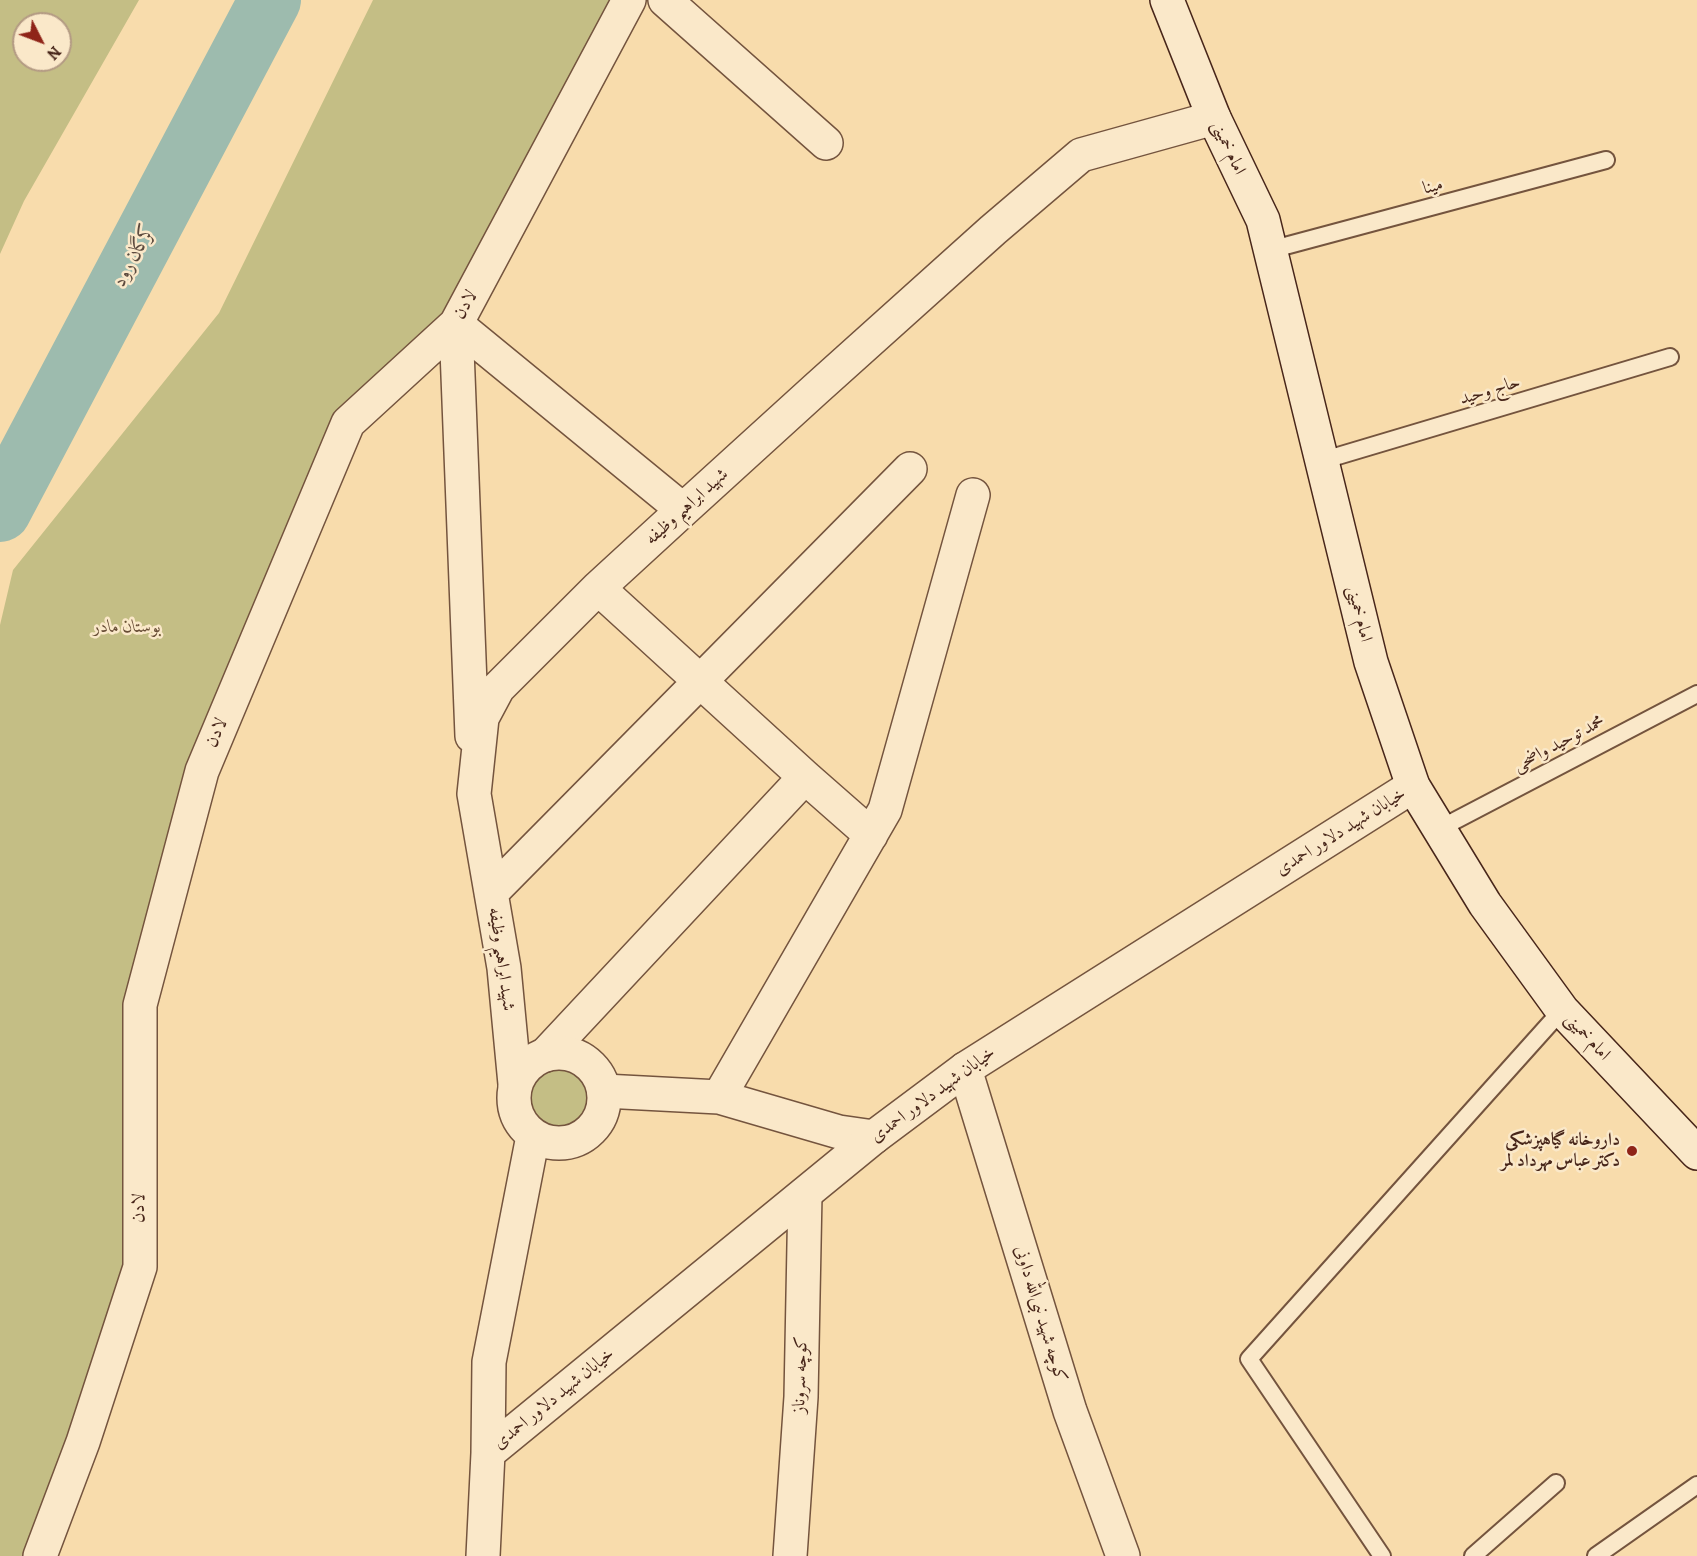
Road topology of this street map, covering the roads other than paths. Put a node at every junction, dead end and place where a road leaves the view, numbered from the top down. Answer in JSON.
{"nodes":[{"id":1,"x":629,"y":0,"type":"edge"},
{"id":2,"x":665,"y":0,"type":"edge"},
{"id":3,"x":1167,"y":0,"type":"edge"},
{"id":4,"x":1214,"y":118,"type":"junction"},
{"id":5,"x":826,"y":143,"type":"dead end"},
{"id":6,"x":1606,"y":160,"type":"dead end"},
{"id":7,"x":1270,"y":250,"type":"junction"},
{"id":8,"x":456,"y":324,"type":"junction"},
{"id":9,"x":1670,"y":357,"type":"dead end"},
{"id":10,"x":1321,"y":461,"type":"junction"},
{"id":11,"x":910,"y":469,"type":"dead end"},
{"id":12,"x":973,"y":495,"type":"dead end"},
{"id":13,"x":683,"y":510,"type":"junction"},
{"id":14,"x":597,"y":588,"type":"junction"},
{"id":15,"x":701,"y":681,"type":"junction"},
{"id":16,"x":1697,"y":694,"type":"edge"},
{"id":17,"x":805,"y":777,"type":"junction"},
{"id":18,"x":1413,"y":786,"type":"junction"},
{"id":19,"x":474,"y":794,"type":"junction"},
{"id":20,"x":1439,"y":829,"type":"junction"},
{"id":21,"x":872,"y":835,"type":"junction"},
{"id":22,"x":492,"y":893,"type":"junction"},
{"id":23,"x":1562,"y":1011,"type":"junction"},
{"id":24,"x":545,"y":1055,"type":"junction"},
{"id":25,"x":965,"y":1069,"type":"junction"},
{"id":26,"x":515,"y":1084,"type":"junction"},
{"id":27,"x":604,"y":1091,"type":"junction"},
{"id":28,"x":719,"y":1096,"type":"junction"},
{"id":29,"x":533,"y":1136,"type":"junction"},
{"id":30,"x":874,"y":1137,"type":"junction"},
{"id":31,"x":1697,"y":1153,"type":"edge"},
{"id":32,"x":805,"y":1194,"type":"junction"},
{"id":33,"x":488,"y":1454,"type":"junction"},
{"id":34,"x":1556,"y":1483,"type":"dead end"},
{"id":35,"x":1697,"y":1485,"type":"edge"},
{"id":36,"x":40,"y":1556,"type":"edge"},
{"id":37,"x":483,"y":1556,"type":"edge"},
{"id":38,"x":790,"y":1556,"type":"edge"},
{"id":39,"x":1122,"y":1556,"type":"edge"},
{"id":40,"x":1382,"y":1556,"type":"edge"},
{"id":41,"x":1473,"y":1556,"type":"edge"},
{"id":42,"x":1596,"y":1556,"type":"edge"}],
"edges":[{"from":1,"to":8,"type":"street","name":"لادن"},
{"from":2,"to":5,"type":"street"},
{"from":3,"to":4,"type":"street","name":"امام خمینی"},
{"from":4,"to":7,"type":"street","name":"امام خمینی"},
{"from":4,"to":13,"type":"street","name":"شهید ابراهیم وظیفه"},
{"from":6,"to":7,"type":"lane","name":"مینا"},
{"from":7,"to":10,"type":"street","name":"امام خمینی"},
{"from":8,"to":13,"type":"street"},
{"from":8,"to":19,"type":"street"},
{"from":8,"to":36,"type":"street","name":"لادن"},
{"from":9,"to":10,"type":"lane","name":"حاج وحید"},
{"from":10,"to":18,"type":"street","name":"امام خمینی"},
{"from":11,"to":15,"type":"street"},
{"from":12,"to":21,"type":"street"},
{"from":13,"to":14,"type":"street","name":"شهید ابراهیم وظیفه"},
{"from":14,"to":15,"type":"street"},
{"from":14,"to":19,"type":"street","name":"شهید ابراهیم وظیفه"},
{"from":15,"to":17,"type":"street"},
{"from":15,"to":22,"type":"street"},
{"from":16,"to":20,"type":"lane","name":"محمد توحید واضحی"},
{"from":17,"to":21,"type":"street"},
{"from":17,"to":24,"type":"street"},
{"from":18,"to":20,"type":"street","name":"امام خمینی"},
{"from":18,"to":25,"type":"street","name":"خیابان شهید دلاور احمدی"},
{"from":19,"to":22,"type":"street","name":"شهید ابراهیم وظیفه"},
{"from":20,"to":23,"type":"street","name":"امام خمینی"},
{"from":21,"to":28,"type":"street"},
{"from":22,"to":26,"type":"street","name":"شهید ابراهیم وظیفه"},
{"from":23,"to":31,"type":"street","name":"امام خمینی"},
{"from":23,"to":40,"type":"lane"},
{"from":24,"to":26,"type":"street"},
{"from":24,"to":27,"type":"street"},
{"from":25,"to":30,"type":"street","name":"خیابان شهید دلاور احمدی"},
{"from":25,"to":39,"type":"street","name":"کوچه شهید نبی‌الله داونی"},
{"from":26,"to":29,"type":"street"},
{"from":27,"to":28,"type":"street"},
{"from":27,"to":29,"type":"street"},
{"from":28,"to":30,"type":"street"},
{"from":29,"to":33,"type":"street","name":"خیابان شهید دلاور احمدی"},
{"from":30,"to":32,"type":"street","name":"خیابان شهید دلاور احمدی"},
{"from":32,"to":33,"type":"street","name":"خیابان شهید دلاور احمدی"},
{"from":32,"to":38,"type":"street","name":"کوچه سروناز"},
{"from":33,"to":37,"type":"street","name":"خیابان شهید دلاور احمدی"},
{"from":34,"to":41,"type":"lane"},
{"from":35,"to":42,"type":"lane"}]}
